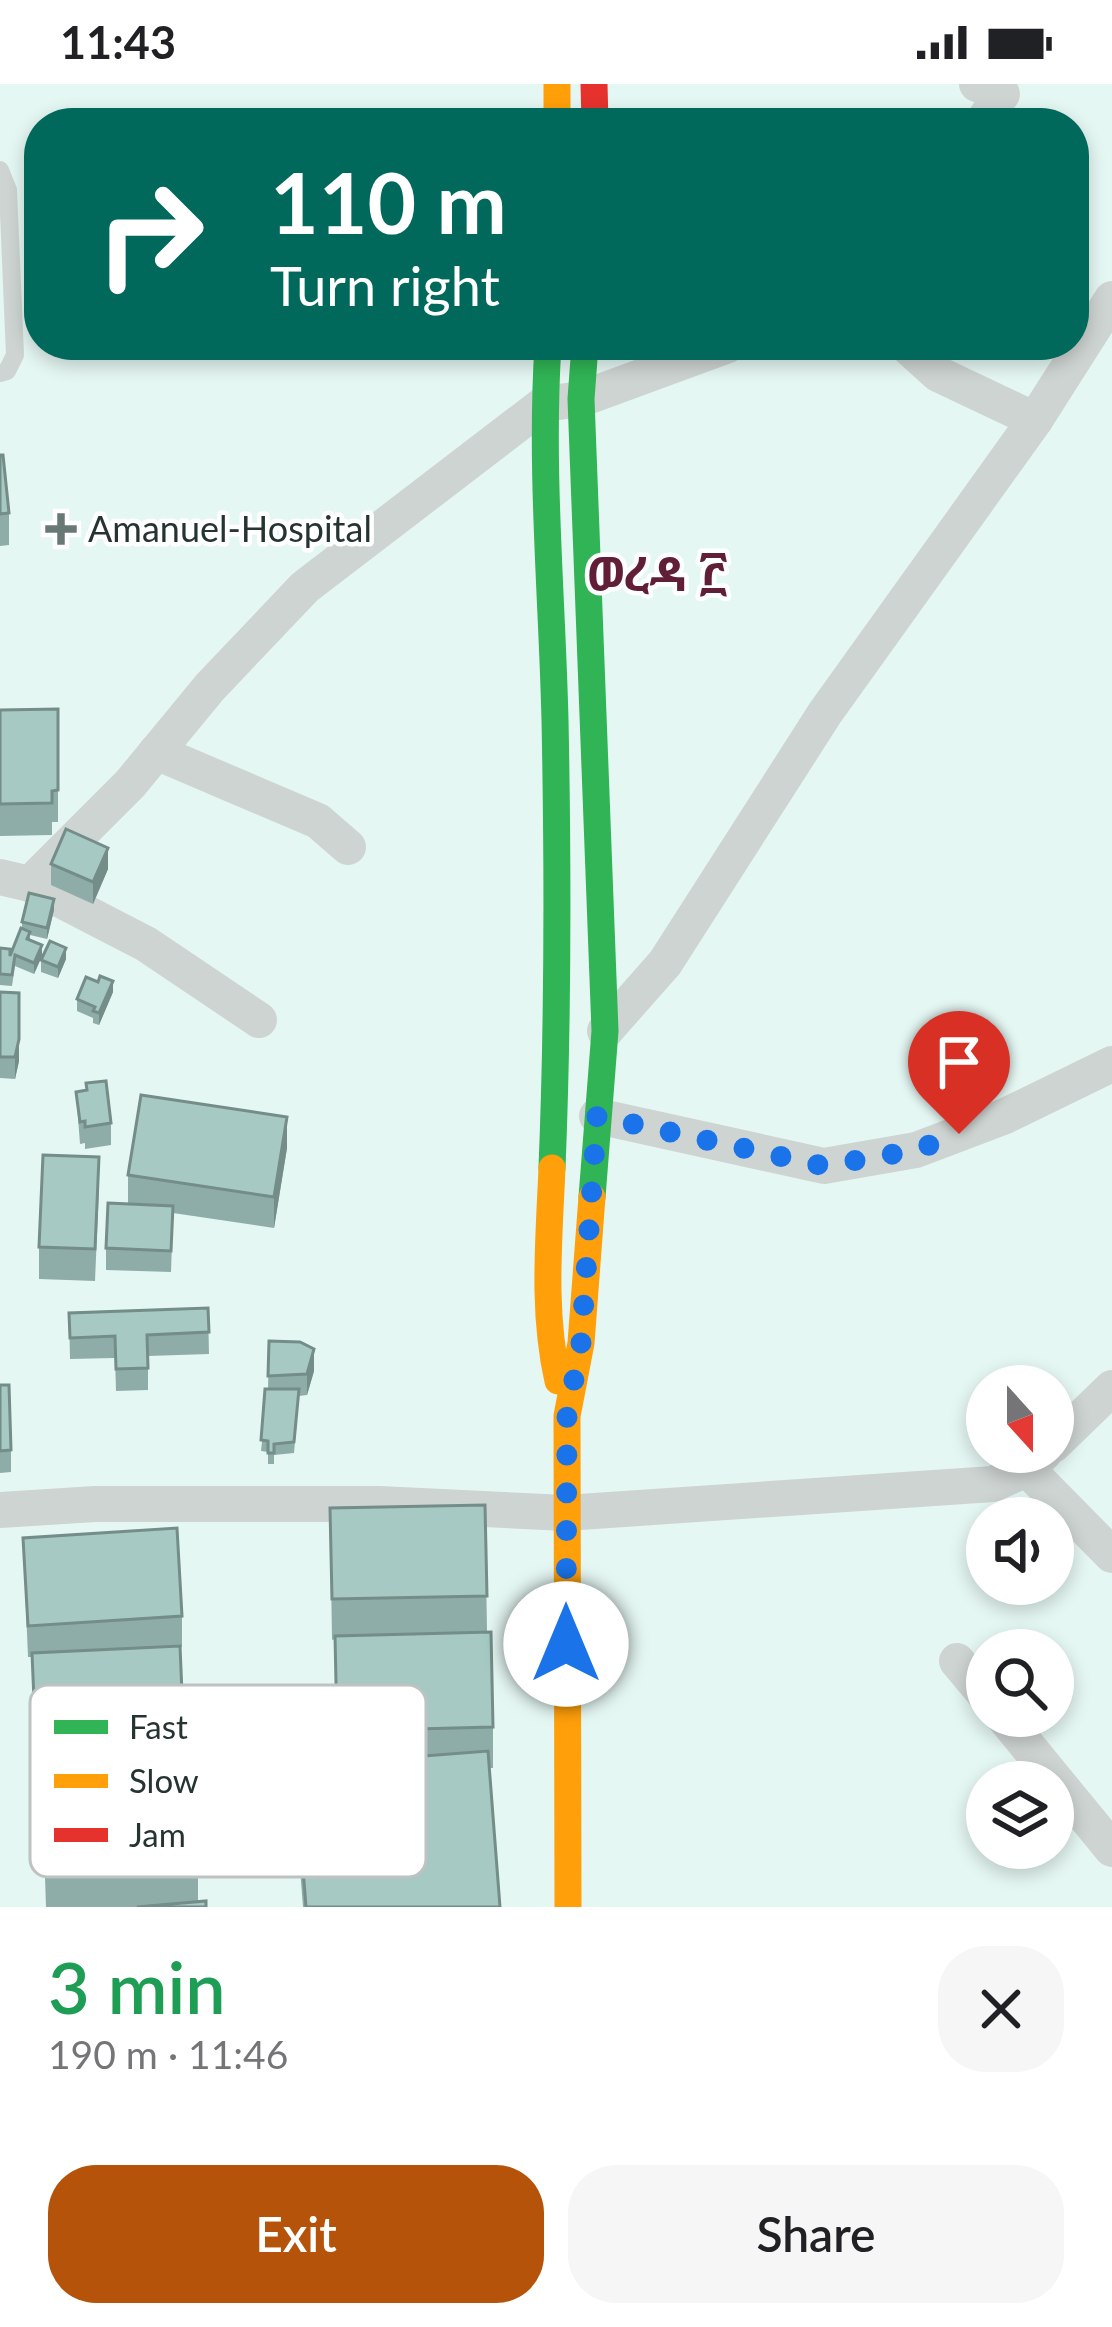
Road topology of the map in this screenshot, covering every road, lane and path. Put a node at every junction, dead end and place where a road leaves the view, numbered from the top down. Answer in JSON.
{"nodes":[{"id":1,"x":977,"y":84,"type":"edge"},
{"id":2,"x":992,"y":108,"type":"edge"},
{"id":3,"x":0,"y":170,"type":"edge"},
{"id":4,"x":1112,"y":299,"type":"edge"},
{"id":5,"x":1089,"y":335,"type":"edge"},
{"id":6,"x":552,"y":360,"type":"edge"},
{"id":7,"x":579,"y":360,"type":"edge"},
{"id":8,"x":685,"y":360,"type":"edge"},
{"id":9,"x":923,"y":360,"type":"edge"},
{"id":10,"x":1073,"y":360,"type":"edge"},
{"id":11,"x":0,"y":373,"type":"edge"},
{"id":12,"x":563,"y":402,"type":"junction"},
{"id":13,"x":1034,"y":420,"type":"junction"},
{"id":14,"x":156,"y":752,"type":"junction"},
{"id":15,"x":348,"y":847,"type":"dead end"},
{"id":16,"x":15,"y":880,"type":"edge"},
{"id":17,"x":259,"y":1020,"type":"dead end"},
{"id":18,"x":605,"y":1031,"type":"junction"},
{"id":19,"x":1112,"y":1064,"type":"edge"},
{"id":20,"x":597,"y":1116,"type":"junction"},
{"id":21,"x":549,"y":1341,"type":"junction"},
{"id":22,"x":1107,"y":1399,"type":"edge"},
{"id":23,"x":567,"y":1416,"type":"junction"},
{"id":24,"x":1074,"y":1427,"type":"edge"},
{"id":25,"x":1012,"y":1473,"type":"edge"},
{"id":26,"x":1055,"y":1473,"type":"edge"},
{"id":27,"x":0,"y":1510,"type":"edge"},
{"id":28,"x":557,"y":1512,"type":"junction"},
{"id":29,"x":1112,"y":1555,"type":"edge"},
{"id":30,"x":957,"y":1661,"type":"dead end"},
{"id":31,"x":966,"y":1672,"type":"edge"},
{"id":32,"x":1020,"y":1737,"type":"edge"},
{"id":33,"x":1112,"y":1849,"type":"edge"},
{"id":34,"x":550,"y":1907,"type":"edge"},
{"id":35,"x":568,"y":1907,"type":"edge"}],
"edges":[{"from":1,"to":2,"type":"street"},
{"from":3,"to":11,"type":"lane"},
{"from":4,"to":5,"type":"street"},
{"from":6,"to":12,"type":"main road"},
{"from":7,"to":12,"type":"main road"},
{"from":8,"to":12,"type":"street"},
{"from":9,"to":13,"type":"street"},
{"from":10,"to":13,"type":"street"},
{"from":12,"to":14,"type":"street"},
{"from":12,"to":18,"type":"main road"},
{"from":12,"to":21,"type":"main road"},
{"from":13,"to":18,"type":"street"},
{"from":14,"to":15,"type":"street"},
{"from":14,"to":16,"type":"street"},
{"from":16,"to":17,"type":"street"},
{"from":18,"to":20,"type":"main road"},
{"from":19,"to":20,"type":"street"},
{"from":20,"to":23,"type":"main road"},
{"from":21,"to":23,"type":"main road"},
{"from":21,"to":28,"type":"main road"},
{"from":22,"to":24,"type":"street"},
{"from":23,"to":28,"type":"main road"},
{"from":25,"to":28,"type":"street"},
{"from":26,"to":29,"type":"street"},
{"from":27,"to":28,"type":"street"},
{"from":28,"to":34,"type":"main road"},
{"from":28,"to":35,"type":"main road"},
{"from":30,"to":31,"type":"street"},
{"from":32,"to":33,"type":"street"}]}
